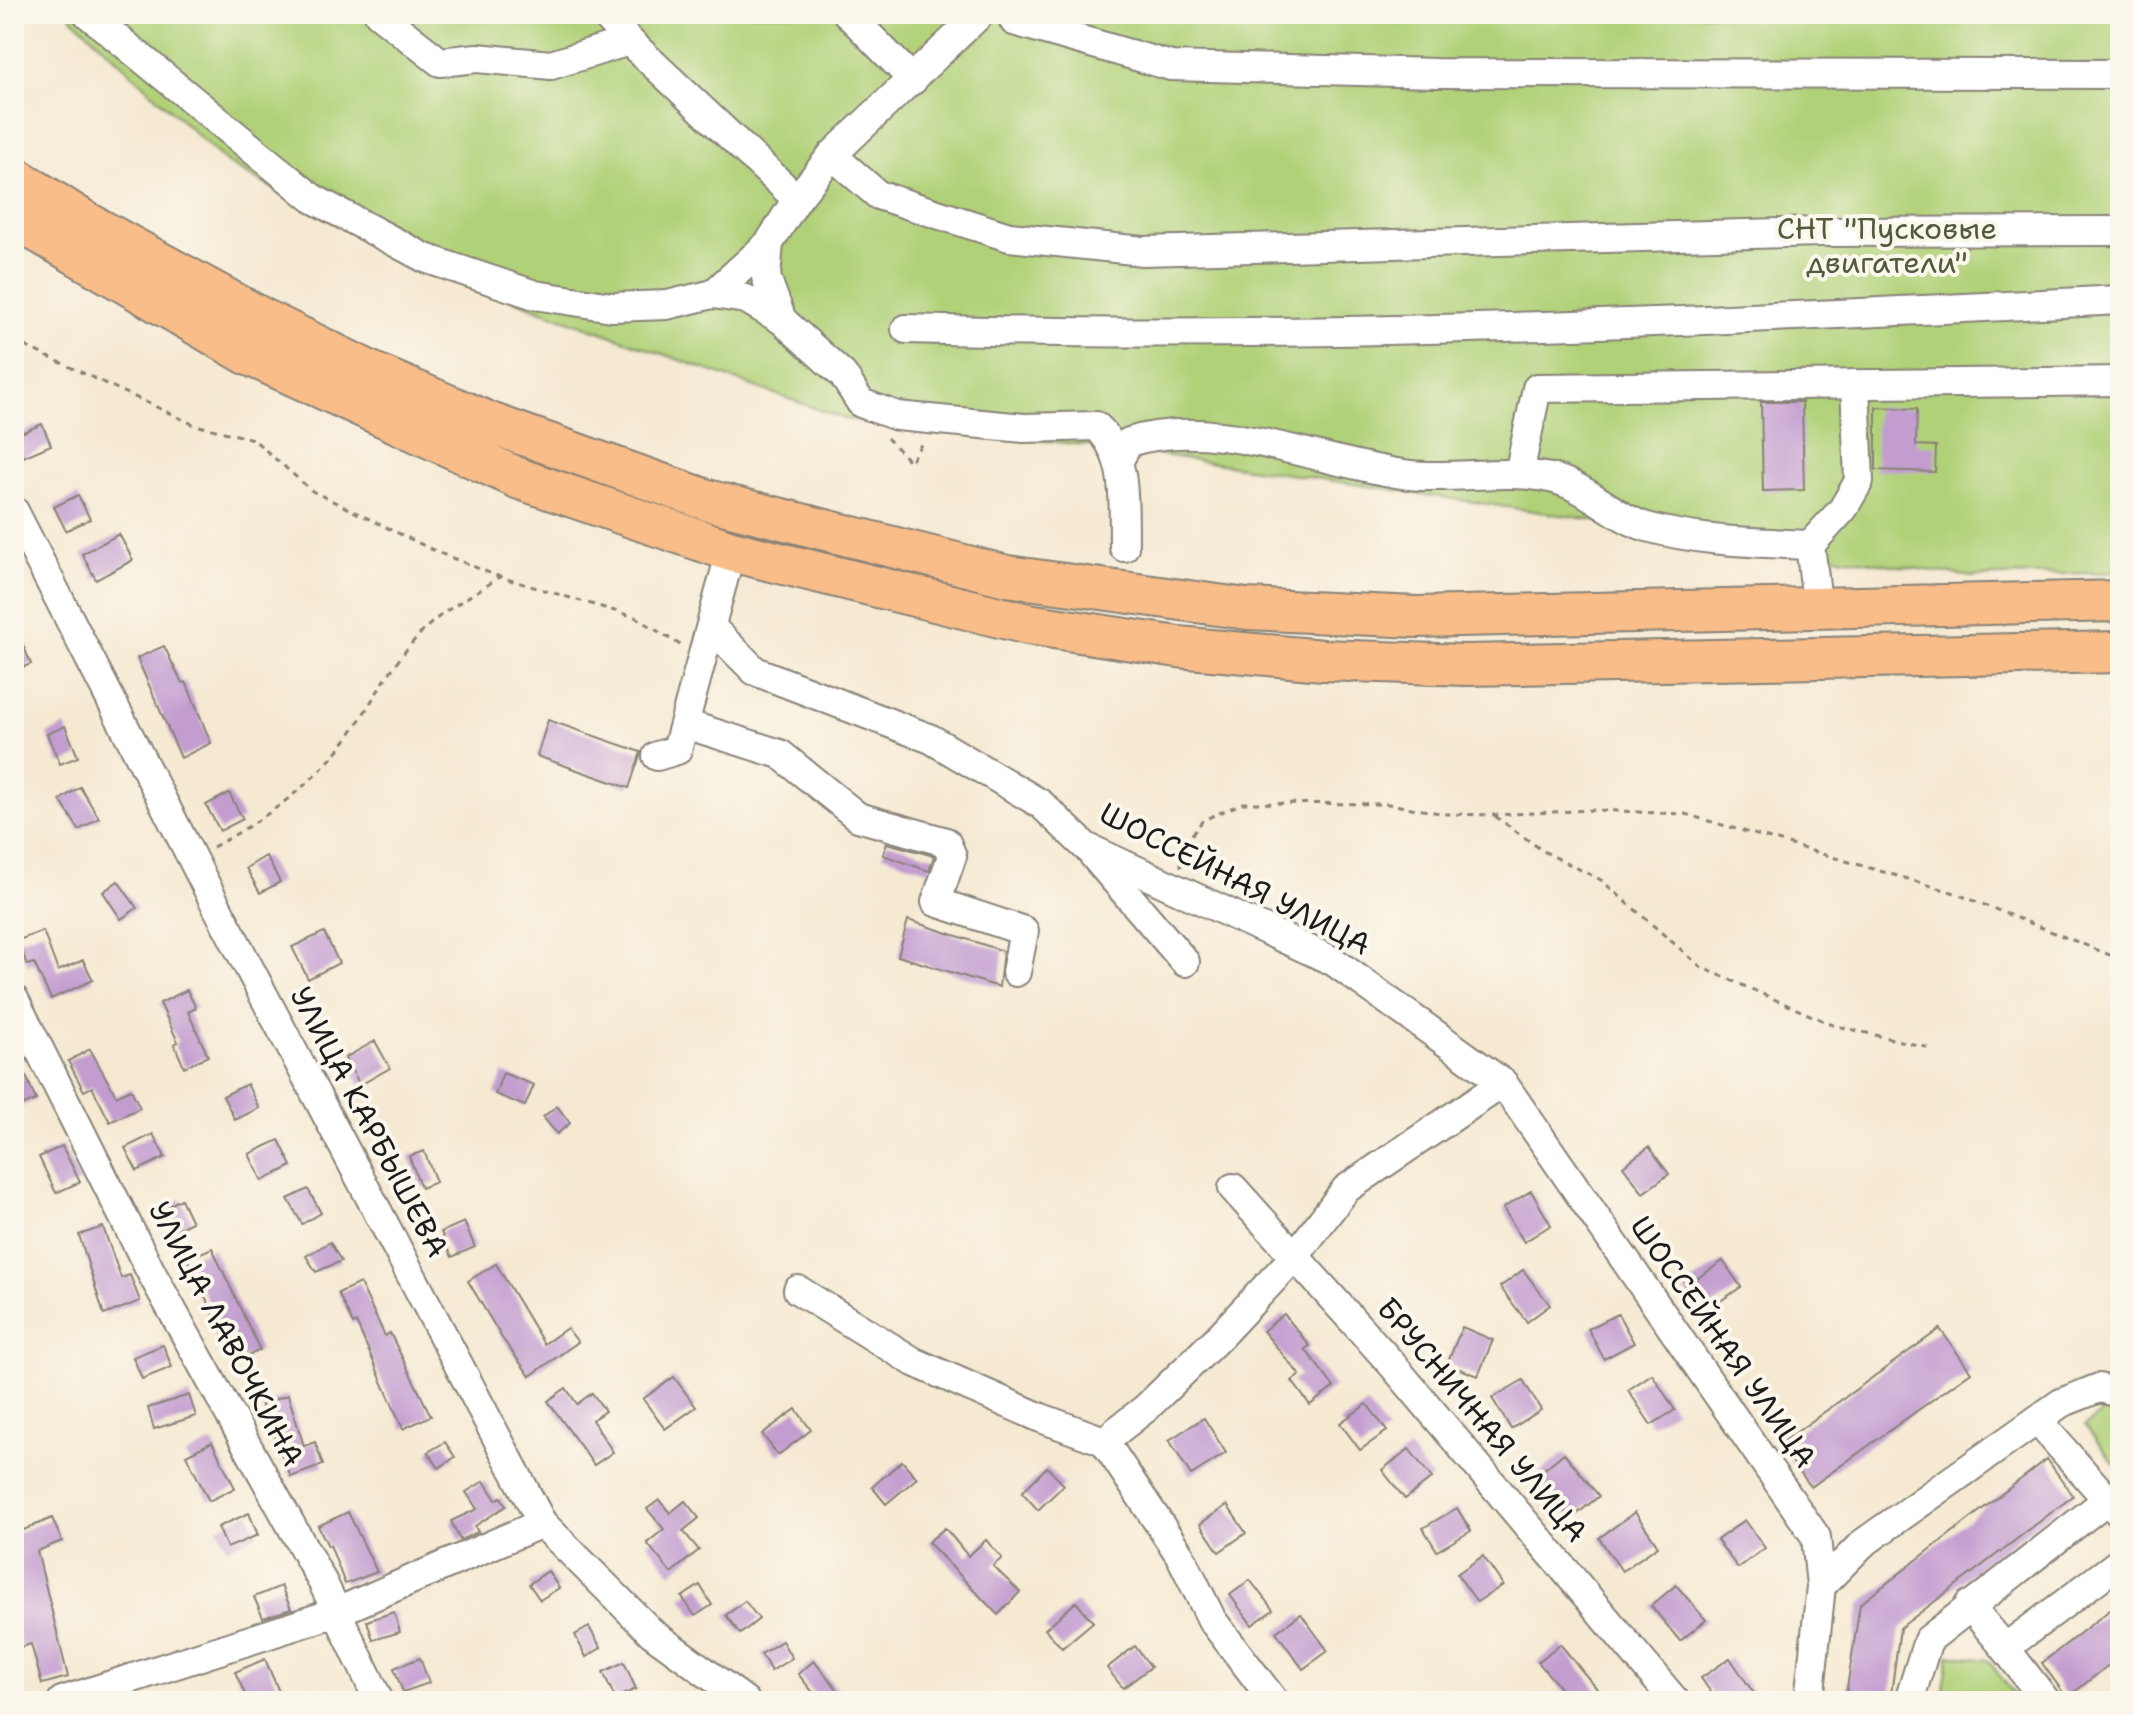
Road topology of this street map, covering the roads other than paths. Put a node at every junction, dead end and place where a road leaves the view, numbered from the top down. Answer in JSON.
{"nodes":[{"id":1,"x":88,"y":14,"type":"edge"},
{"id":2,"x":379,"y":14,"type":"edge"},
{"id":3,"x":604,"y":14,"type":"edge"},
{"id":4,"x":848,"y":14,"type":"edge"},
{"id":5,"x":980,"y":14,"type":"edge"},
{"id":6,"x":1014,"y":14,"type":"edge"},
{"id":7,"x":629,"y":41,"type":"junction"},
{"id":8,"x":2120,"y":74,"type":"edge"},
{"id":9,"x":913,"y":80,"type":"junction"},
{"id":10,"x":832,"y":155,"type":"junction"},
{"id":11,"x":14,"y":177,"type":"edge"},
{"id":12,"x":797,"y":199,"type":"junction"},
{"id":13,"x":14,"y":218,"type":"edge"},
{"id":14,"x":2120,"y":231,"type":"edge"},
{"id":15,"x":769,"y":243,"type":"junction"},
{"id":16,"x":713,"y":294,"type":"junction"},
{"id":17,"x":2120,"y":300,"type":"edge"},
{"id":18,"x":782,"y":320,"type":"junction"},
{"id":19,"x":906,"y":329,"type":"dead end"},
{"id":20,"x":2120,"y":381,"type":"edge"},
{"id":21,"x":1855,"y":384,"type":"junction"},
{"id":22,"x":1119,"y":460,"type":"junction"},
{"id":23,"x":1519,"y":474,"type":"junction"},
{"id":24,"x":14,"y":511,"type":"edge"},
{"id":25,"x":1810,"y":545,"type":"junction"},
{"id":26,"x":1124,"y":547,"type":"dead end"},
{"id":27,"x":731,"y":551,"type":"junction"},
{"id":28,"x":2120,"y":601,"type":"edge"},
{"id":29,"x":1818,"y":610,"type":"junction"},
{"id":30,"x":713,"y":629,"type":"junction"},
{"id":31,"x":2120,"y":652,"type":"edge"},
{"id":32,"x":685,"y":724,"type":"junction"},
{"id":33,"x":657,"y":756,"type":"dead end"},
{"id":34,"x":1086,"y":847,"type":"junction"},
{"id":35,"x":1185,"y":962,"type":"dead end"},
{"id":36,"x":1016,"y":972,"type":"dead end"},
{"id":37,"x":14,"y":999,"type":"edge"},
{"id":38,"x":1503,"y":1083,"type":"junction"},
{"id":39,"x":1233,"y":1188,"type":"dead end"},
{"id":40,"x":1295,"y":1256,"type":"junction"},
{"id":41,"x":798,"y":1290,"type":"dead end"},
{"id":42,"x":2120,"y":1393,"type":"edge"},
{"id":43,"x":2037,"y":1420,"type":"junction"},
{"id":44,"x":1104,"y":1441,"type":"junction"},
{"id":45,"x":2114,"y":1506,"type":"edge"},
{"id":46,"x":542,"y":1523,"type":"junction"},
{"id":47,"x":2120,"y":1562,"type":"edge"},
{"id":48,"x":1821,"y":1586,"type":"junction"},
{"id":49,"x":1969,"y":1605,"type":"junction"},
{"id":50,"x":337,"y":1612,"type":"junction"},
{"id":51,"x":2005,"y":1648,"type":"junction"},
{"id":52,"x":62,"y":1701,"type":"edge"},
{"id":53,"x":379,"y":1701,"type":"edge"},
{"id":54,"x":745,"y":1701,"type":"edge"},
{"id":55,"x":1274,"y":1701,"type":"edge"},
{"id":56,"x":1675,"y":1701,"type":"edge"},
{"id":57,"x":1809,"y":1701,"type":"edge"},
{"id":58,"x":1909,"y":1701,"type":"edge"},
{"id":59,"x":2046,"y":1701,"type":"edge"}],
"edges":[{"from":1,"to":16,"type":"street"},
{"from":2,"to":7,"type":"street"},
{"from":3,"to":7,"type":"street"},
{"from":4,"to":9,"type":"street"},
{"from":5,"to":9,"type":"street"},
{"from":6,"to":8,"type":"street"},
{"from":7,"to":12,"type":"street"},
{"from":9,"to":10,"type":"street"},
{"from":10,"to":12,"type":"street"},
{"from":10,"to":14,"type":"street"},
{"from":11,"to":29,"type":"highway"},
{"from":12,"to":15,"type":"street"},
{"from":13,"to":27,"type":"highway"},
{"from":15,"to":16,"type":"street"},
{"from":15,"to":18,"type":"street"},
{"from":16,"to":18,"type":"street"},
{"from":17,"to":19,"type":"street"},
{"from":18,"to":22,"type":"street"},
{"from":20,"to":21,"type":"street"},
{"from":21,"to":23,"type":"street"},
{"from":21,"to":25,"type":"street"},
{"from":22,"to":23,"type":"street"},
{"from":22,"to":26,"type":"street"},
{"from":23,"to":25,"type":"street"},
{"from":24,"to":46,"type":"street","name":"УЛИЦА КАРБЫШЕВА"},
{"from":25,"to":29,"type":"street"},
{"from":27,"to":30,"type":"street"},
{"from":27,"to":31,"type":"highway"},
{"from":28,"to":29,"type":"highway"},
{"from":30,"to":32,"type":"street"},
{"from":30,"to":34,"type":"street","name":"ШОССЕЙНАЯ УЛИЦА"},
{"from":32,"to":33,"type":"street"},
{"from":32,"to":36,"type":"street"},
{"from":34,"to":35,"type":"street"},
{"from":34,"to":38,"type":"street","name":"ШОССЕЙНАЯ УЛИЦА"},
{"from":37,"to":50,"type":"street","name":"УЛИЦА ЛАВОЧКИНА"},
{"from":38,"to":40,"type":"street"},
{"from":38,"to":48,"type":"street","name":"ШОССЕЙНАЯ УЛИЦА"},
{"from":39,"to":40,"type":"street","name":"БРУСНИЧНАЯ УЛИЦА"},
{"from":40,"to":44,"type":"street"},
{"from":40,"to":56,"type":"street","name":"БРУСНИЧНАЯ УЛИЦА"},
{"from":41,"to":44,"type":"street"},
{"from":42,"to":43,"type":"street"},
{"from":43,"to":45,"type":"street"},
{"from":43,"to":48,"type":"street"},
{"from":44,"to":55,"type":"street"},
{"from":45,"to":49,"type":"street"},
{"from":46,"to":50,"type":"street"},
{"from":46,"to":54,"type":"street","name":"УЛИЦА КАРБЫШЕВА"},
{"from":47,"to":51,"type":"street"},
{"from":48,"to":57,"type":"street","name":"ШОССЕЙНАЯ УЛИЦА"},
{"from":49,"to":51,"type":"street"},
{"from":49,"to":58,"type":"street"},
{"from":50,"to":52,"type":"street"},
{"from":50,"to":53,"type":"street","name":"УЛИЦА ЛАВОЧКИНА"},
{"from":51,"to":59,"type":"street"}]}
